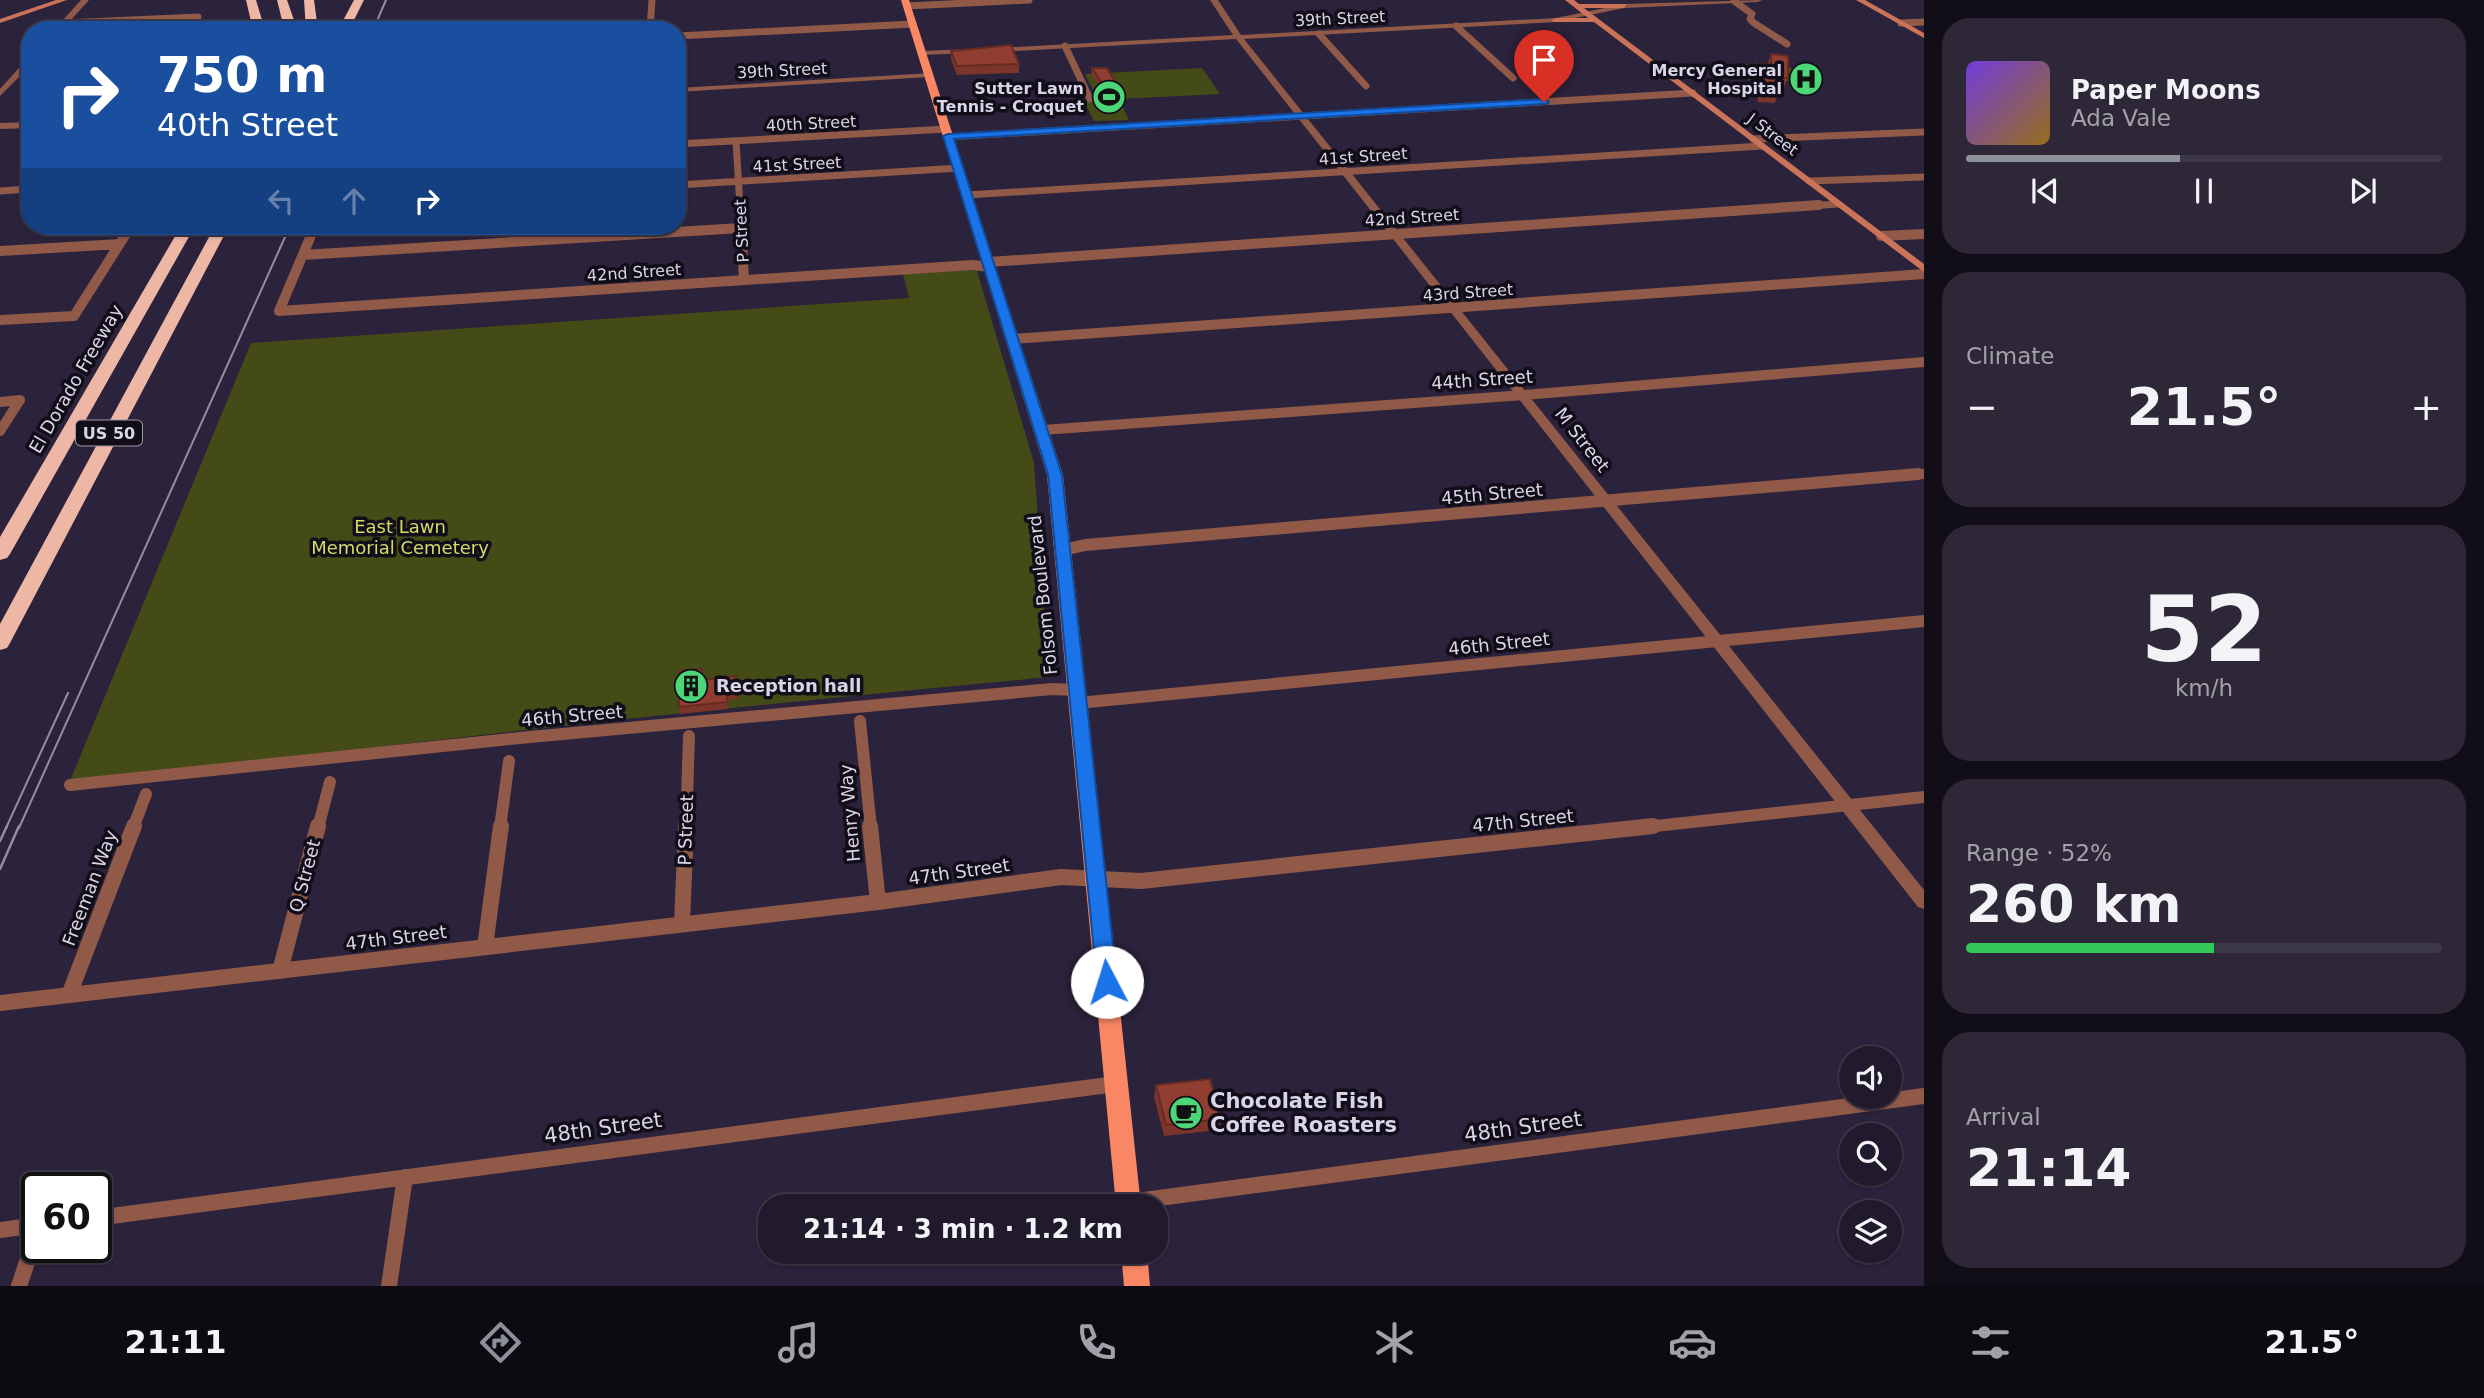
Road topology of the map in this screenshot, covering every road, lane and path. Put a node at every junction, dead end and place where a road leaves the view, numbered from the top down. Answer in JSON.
{"nodes":[{"id":1,"x":62,"y":0,"type":"edge"},
{"id":2,"x":85,"y":0,"type":"edge"},
{"id":3,"x":251,"y":0,"type":"edge"},
{"id":4,"x":282,"y":0,"type":"edge"},
{"id":5,"x":309,"y":0,"type":"edge"},
{"id":6,"x":359,"y":0,"type":"edge"},
{"id":7,"x":652,"y":0,"type":"edge"},
{"id":8,"x":1029,"y":0,"type":"edge"},
{"id":9,"x":1214,"y":0,"type":"edge"},
{"id":10,"x":1569,"y":0,"type":"edge"},
{"id":11,"x":1758,"y":0,"type":"edge"},
{"id":12,"x":1860,"y":0,"type":"edge"},
{"id":13,"x":1734,"y":1,"type":"edge"},
{"id":14,"x":906,"y":3,"type":"edge"},
{"id":15,"x":1577,"y":6,"type":"junction"},
{"id":16,"x":1624,"y":6,"type":"junction"},
{"id":17,"x":1587,"y":14,"type":"junction"},
{"id":18,"x":196,"y":20,"type":"dead end"},
{"id":19,"x":1556,"y":20,"type":"junction"},
{"id":20,"x":1595,"y":20,"type":"junction"},
{"id":21,"x":0,"y":21,"type":"edge"},
{"id":22,"x":66,"y":21,"type":"edge"},
{"id":23,"x":152,"y":21,"type":"edge"},
{"id":24,"x":257,"y":21,"type":"edge"},
{"id":25,"x":288,"y":21,"type":"edge"},
{"id":26,"x":311,"y":21,"type":"edge"},
{"id":27,"x":348,"y":21,"type":"edge"},
{"id":28,"x":651,"y":21,"type":"edge"},
{"id":29,"x":1924,"y":22,"type":"edge"},
{"id":30,"x":1901,"y":23,"type":"junction"},
{"id":31,"x":913,"y":24,"type":"junction"},
{"id":32,"x":1456,"y":26,"type":"junction"},
{"id":33,"x":1319,"y":33,"type":"junction"},
{"id":34,"x":686,"y":36,"type":"edge"},
{"id":35,"x":1924,"y":36,"type":"edge"},
{"id":36,"x":1239,"y":38,"type":"junction"},
{"id":37,"x":1787,"y":44,"type":"dead end"},
{"id":38,"x":1065,"y":46,"type":"junction"},
{"id":39,"x":989,"y":50,"type":"edge"},
{"id":40,"x":976,"y":51,"type":"edge"},
{"id":41,"x":922,"y":53,"type":"junction"},
{"id":42,"x":21,"y":71,"type":"edge"},
{"id":43,"x":929,"y":75,"type":"junction"},
{"id":44,"x":1513,"y":78,"type":"dead end"},
{"id":45,"x":1366,"y":86,"type":"dead end"},
{"id":46,"x":686,"y":89,"type":"edge"},
{"id":47,"x":1693,"y":93,"type":"junction"},
{"id":48,"x":0,"y":94,"type":"edge"},
{"id":49,"x":1090,"y":99,"type":"dead end"},
{"id":50,"x":1303,"y":116,"type":"junction"},
{"id":51,"x":21,"y":126,"type":"edge"},
{"id":52,"x":0,"y":127,"type":"edge"},
{"id":53,"x":1924,"y":132,"type":"edge"},
{"id":54,"x":947,"y":133,"type":"junction"},
{"id":55,"x":1753,"y":139,"type":"junction"},
{"id":56,"x":736,"y":141,"type":"junction"},
{"id":57,"x":686,"y":144,"type":"edge"},
{"id":58,"x":1762,"y":146,"type":"junction"},
{"id":59,"x":960,"y":168,"type":"junction"},
{"id":60,"x":1347,"y":171,"type":"junction"},
{"id":61,"x":1924,"y":177,"type":"edge"},
{"id":62,"x":739,"y":181,"type":"junction"},
{"id":63,"x":1809,"y":181,"type":"junction"},
{"id":64,"x":686,"y":184,"type":"edge"},
{"id":65,"x":21,"y":190,"type":"edge"},
{"id":66,"x":0,"y":191,"type":"edge"},
{"id":67,"x":967,"y":195,"type":"junction"},
{"id":68,"x":1839,"y":204,"type":"junction"},
{"id":69,"x":741,"y":228,"type":"junction"},
{"id":70,"x":686,"y":231,"type":"edge"},
{"id":71,"x":1396,"y":234,"type":"junction"},
{"id":72,"x":1924,"y":234,"type":"edge"},
{"id":73,"x":126,"y":235,"type":"edge"},
{"id":74,"x":183,"y":235,"type":"edge"},
{"id":75,"x":217,"y":235,"type":"edge"},
{"id":76,"x":311,"y":235,"type":"edge"},
{"id":77,"x":627,"y":235,"type":"edge"},
{"id":78,"x":1881,"y":236,"type":"junction"},
{"id":79,"x":120,"y":244,"type":"junction"},
{"id":80,"x":0,"y":251,"type":"edge"},
{"id":81,"x":303,"y":255,"type":"junction"},
{"id":82,"x":989,"y":265,"type":"junction"},
{"id":83,"x":1924,"y":269,"type":"edge"},
{"id":84,"x":1924,"y":274,"type":"edge"},
{"id":85,"x":744,"y":280,"type":"junction"},
{"id":86,"x":1455,"y":308,"type":"junction"},
{"id":87,"x":0,"y":320,"type":"edge"},
{"id":88,"x":1014,"y":339,"type":"junction"},
{"id":89,"x":1924,"y":362,"type":"edge"},
{"id":90,"x":1524,"y":395,"type":"junction"},
{"id":91,"x":0,"y":402,"type":"edge"},
{"id":92,"x":1043,"y":430,"type":"junction"},
{"id":93,"x":0,"y":431,"type":"edge"},
{"id":94,"x":1924,"y":474,"type":"edge"},
{"id":95,"x":1608,"y":502,"type":"junction"},
{"id":96,"x":1063,"y":550,"type":"junction"},
{"id":97,"x":0,"y":554,"type":"edge"},
{"id":98,"x":1924,"y":621,"type":"edge"},
{"id":99,"x":1718,"y":640,"type":"junction"},
{"id":100,"x":0,"y":643,"type":"edge"},
{"id":101,"x":1078,"y":696,"type":"junction"},
{"id":102,"x":860,"y":721,"type":"dead end"},
{"id":103,"x":689,"y":736,"type":"dead end"},
{"id":104,"x":509,"y":761,"type":"dead end"},
{"id":105,"x":330,"y":782,"type":"dead end"},
{"id":106,"x":70,"y":785,"type":"dead end"},
{"id":107,"x":146,"y":794,"type":"dead end"},
{"id":108,"x":1924,"y":797,"type":"edge"},
{"id":109,"x":1849,"y":806,"type":"junction"},
{"id":110,"x":1097,"y":880,"type":"junction"},
{"id":111,"x":878,"y":902,"type":"junction"},
{"id":112,"x":1924,"y":902,"type":"edge"},
{"id":113,"x":682,"y":924,"type":"junction"},
{"id":114,"x":485,"y":947,"type":"junction"},
{"id":115,"x":281,"y":971,"type":"junction"},
{"id":116,"x":69,"y":995,"type":"junction"},
{"id":117,"x":0,"y":1003,"type":"edge"},
{"id":118,"x":1116,"y":1084,"type":"junction"},
{"id":119,"x":1924,"y":1096,"type":"edge"},
{"id":120,"x":405,"y":1177,"type":"junction"},
{"id":121,"x":1128,"y":1194,"type":"edge"},
{"id":122,"x":1168,"y":1199,"type":"edge"},
{"id":123,"x":112,"y":1216,"type":"edge"},
{"id":124,"x":21,"y":1228,"type":"edge"},
{"id":125,"x":0,"y":1230,"type":"edge"},
{"id":126,"x":27,"y":1263,"type":"edge"},
{"id":127,"x":1135,"y":1264,"type":"edge"},
{"id":128,"x":19,"y":1286,"type":"edge"},
{"id":129,"x":388,"y":1286,"type":"edge"},
{"id":130,"x":1137,"y":1286,"type":"edge"}],
"edges":[{"from":1,"to":21,"type":"main road"},
{"from":2,"to":22,"type":"street"},
{"from":3,"to":24,"type":"highway"},
{"from":4,"to":25,"type":"highway"},
{"from":5,"to":26,"type":"highway"},
{"from":6,"to":27,"type":"highway"},
{"from":7,"to":28,"type":"street"},
{"from":8,"to":14,"type":"street"},
{"from":9,"to":36,"type":"street","name":"M Street"},
{"from":10,"to":15,"type":"main road","name":"J Street"},
{"from":11,"to":13,"type":"street","name":"39th Street"},
{"from":12,"to":30,"type":"main road"},
{"from":13,"to":16,"type":"street","name":"39th Street"},
{"from":13,"to":37,"type":"street"},
{"from":14,"to":31,"type":"main road","name":"Folsom Boulevard"},
{"from":15,"to":16,"type":"main road"},
{"from":15,"to":17,"type":"main road","name":"J Street"},
{"from":16,"to":17,"type":"street","name":"39th Street"},
{"from":17,"to":19,"type":"street","name":"39th Street"},
{"from":17,"to":20,"type":"main road","name":"J Street"},
{"from":18,"to":23,"type":"street"},
{"from":19,"to":20,"type":"main road"},
{"from":19,"to":32,"type":"street","name":"39th Street"},
{"from":20,"to":47,"type":"main road","name":"J Street"},
{"from":29,"to":30,"type":"street"},
{"from":30,"to":35,"type":"main road"},
{"from":31,"to":34,"type":"street"},
{"from":31,"to":41,"type":"main road","name":"Folsom Boulevard"},
{"from":32,"to":33,"type":"street","name":"39th Street"},
{"from":32,"to":44,"type":"street"},
{"from":33,"to":36,"type":"street","name":"39th Street"},
{"from":33,"to":45,"type":"street"},
{"from":36,"to":38,"type":"street","name":"39th Street"},
{"from":36,"to":50,"type":"street","name":"M Street"},
{"from":38,"to":39,"type":"street","name":"39th Street"},
{"from":38,"to":49,"type":"street"},
{"from":40,"to":41,"type":"street"},
{"from":41,"to":43,"type":"main road","name":"Folsom Boulevard"},
{"from":42,"to":48,"type":"street"},
{"from":43,"to":46,"type":"street","name":"39th Street"},
{"from":43,"to":54,"type":"main road","name":"Folsom Boulevard"},
{"from":47,"to":50,"type":"street","name":"40th Street"},
{"from":47,"to":55,"type":"main road","name":"J Street"},
{"from":50,"to":54,"type":"street","name":"40th Street"},
{"from":50,"to":60,"type":"street","name":"M Street"},
{"from":51,"to":52,"type":"street"},
{"from":53,"to":55,"type":"street"},
{"from":54,"to":56,"type":"street","name":"40th Street"},
{"from":54,"to":59,"type":"main road","name":"Folsom Boulevard"},
{"from":55,"to":58,"type":"main road","name":"J Street"},
{"from":56,"to":57,"type":"street","name":"40th Street"},
{"from":56,"to":62,"type":"street","name":"P Street"},
{"from":58,"to":60,"type":"street","name":"41st Street"},
{"from":58,"to":63,"type":"main road","name":"J Street"},
{"from":59,"to":62,"type":"street","name":"41st Street"},
{"from":59,"to":67,"type":"main road","name":"Folsom Boulevard"},
{"from":60,"to":67,"type":"street","name":"41st Street"},
{"from":60,"to":71,"type":"street","name":"M Street"},
{"from":61,"to":63,"type":"street"},
{"from":62,"to":64,"type":"street","name":"41st Street"},
{"from":62,"to":69,"type":"street","name":"P Street"},
{"from":63,"to":68,"type":"main road","name":"J Street"},
{"from":65,"to":66,"type":"street"},
{"from":67,"to":82,"type":"main road","name":"Folsom Boulevard"},
{"from":68,"to":71,"type":"street","name":"42nd Street"},
{"from":68,"to":78,"type":"main road","name":"J Street"},
{"from":69,"to":70,"type":"street"},
{"from":69,"to":85,"type":"street","name":"P Street"},
{"from":71,"to":82,"type":"street","name":"42nd Street"},
{"from":71,"to":86,"type":"street","name":"M Street"},
{"from":72,"to":78,"type":"street"},
{"from":73,"to":79,"type":"street"},
{"from":74,"to":97,"type":"highway","name":"El Dorado Freeway","number":"US 50"},
{"from":75,"to":100,"type":"highway","number":"US 50"},
{"from":76,"to":81,"type":"street"},
{"from":77,"to":81,"type":"street"},
{"from":78,"to":83,"type":"main road","name":"J Street"},
{"from":79,"to":80,"type":"street"},
{"from":79,"to":87,"type":"street"},
{"from":81,"to":85,"type":"street","name":"42nd Street"},
{"from":82,"to":85,"type":"street","name":"42nd Street"},
{"from":82,"to":88,"type":"main road","name":"Folsom Boulevard"},
{"from":84,"to":86,"type":"street","name":"43rd Street"},
{"from":86,"to":88,"type":"street","name":"43rd Street"},
{"from":86,"to":90,"type":"street","name":"M Street"},
{"from":88,"to":92,"type":"main road","name":"Folsom Boulevard"},
{"from":89,"to":90,"type":"street","name":"44th Street"},
{"from":90,"to":92,"type":"street","name":"44th Street"},
{"from":90,"to":95,"type":"street","name":"M Street"},
{"from":91,"to":93,"type":"street"},
{"from":92,"to":96,"type":"main road","name":"Folsom Boulevard"},
{"from":94,"to":95,"type":"street","name":"45th Street"},
{"from":95,"to":96,"type":"street","name":"45th Street"},
{"from":95,"to":99,"type":"street","name":"M Street"},
{"from":96,"to":101,"type":"main road","name":"Folsom Boulevard"},
{"from":98,"to":99,"type":"street","name":"46th Street"},
{"from":99,"to":101,"type":"street","name":"46th Street"},
{"from":99,"to":109,"type":"street","name":"M Street"},
{"from":101,"to":106,"type":"street","name":"46th Street"},
{"from":101,"to":110,"type":"main road","name":"Folsom Boulevard"},
{"from":102,"to":111,"type":"street","name":"Henry Way"},
{"from":103,"to":113,"type":"street","name":"P Street"},
{"from":104,"to":114,"type":"street"},
{"from":105,"to":115,"type":"street","name":"Q Street"},
{"from":107,"to":116,"type":"street","name":"Freeman Way"},
{"from":108,"to":109,"type":"street","name":"47th Street"},
{"from":109,"to":110,"type":"street","name":"47th Street"},
{"from":109,"to":112,"type":"street","name":"M Street"},
{"from":110,"to":111,"type":"street","name":"47th Street"},
{"from":110,"to":118,"type":"main road","name":"Folsom Boulevard"},
{"from":111,"to":113,"type":"street","name":"47th Street"},
{"from":113,"to":114,"type":"street","name":"47th Street"},
{"from":114,"to":115,"type":"street","name":"47th Street"},
{"from":115,"to":116,"type":"street","name":"47th Street"},
{"from":116,"to":117,"type":"street","name":"47th Street"},
{"from":118,"to":120,"type":"street","name":"48th Street"},
{"from":118,"to":121,"type":"main road","name":"Folsom Boulevard"},
{"from":119,"to":122,"type":"street","name":"48th Street"},
{"from":120,"to":123,"type":"street","name":"48th Street"},
{"from":120,"to":129,"type":"street"},
{"from":124,"to":125,"type":"street"},
{"from":126,"to":128,"type":"street"},
{"from":127,"to":130,"type":"main road"}]}
